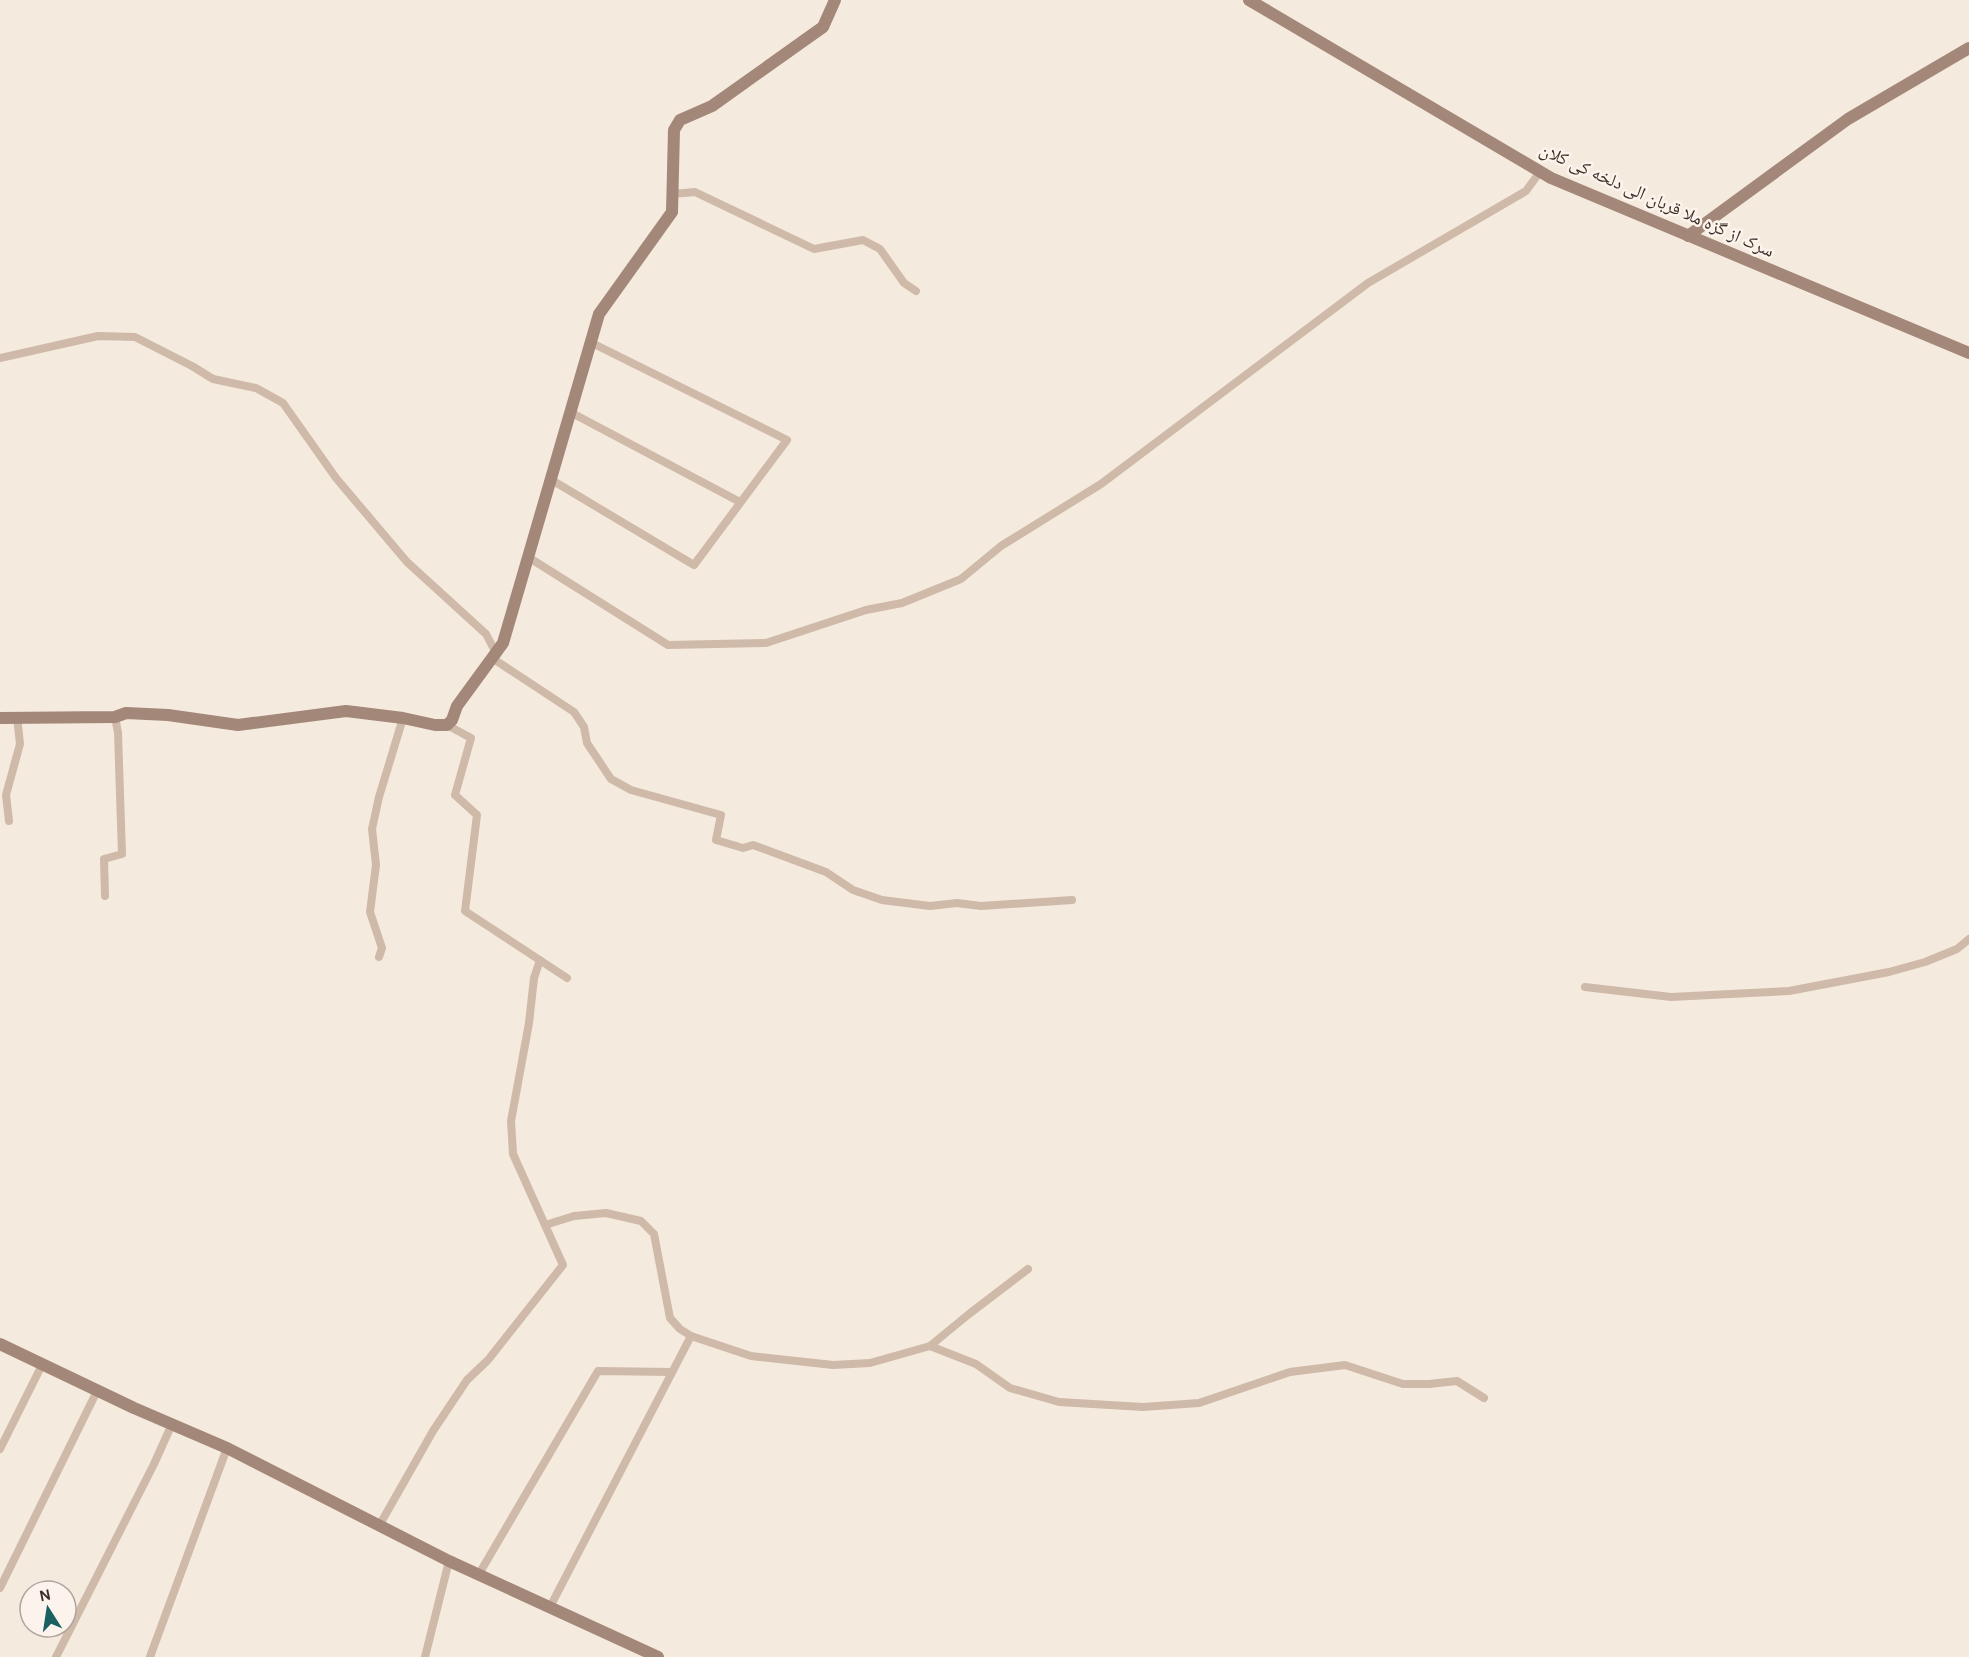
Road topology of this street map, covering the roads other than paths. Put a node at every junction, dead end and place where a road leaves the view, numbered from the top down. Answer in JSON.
{"nodes":[{"id":1,"x":835,"y":0,"type":"edge"},
{"id":2,"x":1249,"y":0,"type":"edge"},
{"id":3,"x":1969,"y":48,"type":"edge"},
{"id":4,"x":1540,"y":171,"type":"junction"},
{"id":5,"x":672,"y":194,"type":"junction"},
{"id":6,"x":1688,"y":236,"type":"junction"},
{"id":7,"x":916,"y":291,"type":"dead end"},
{"id":8,"x":592,"y":344,"type":"junction"},
{"id":9,"x":1969,"y":353,"type":"edge"},
{"id":10,"x":0,"y":358,"type":"edge"},
{"id":11,"x":570,"y":412,"type":"junction"},
{"id":12,"x":550,"y":479,"type":"junction"},
{"id":13,"x":740,"y":502,"type":"junction"},
{"id":14,"x":528,"y":557,"type":"junction"},
{"id":15,"x":494,"y":656,"type":"junction"},
{"id":16,"x":17,"y":717,"type":"junction"},
{"id":17,"x":115,"y":717,"type":"junction"},
{"id":18,"x":0,"y":718,"type":"edge"},
{"id":19,"x":403,"y":718,"type":"junction"},
{"id":20,"x":447,"y":725,"type":"junction"},
{"id":21,"x":9,"y":821,"type":"dead end"},
{"id":22,"x":105,"y":896,"type":"dead end"},
{"id":23,"x":1072,"y":900,"type":"dead end"},
{"id":24,"x":1969,"y":939,"type":"edge"},
{"id":25,"x":379,"y":957,"type":"dead end"},
{"id":26,"x":540,"y":960,"type":"junction"},
{"id":27,"x":567,"y":978,"type":"dead end"},
{"id":28,"x":1585,"y":987,"type":"dead end"},
{"id":29,"x":545,"y":1225,"type":"junction"},
{"id":30,"x":1028,"y":1269,"type":"dead end"},
{"id":31,"x":691,"y":1336,"type":"junction"},
{"id":32,"x":0,"y":1344,"type":"edge"},
{"id":33,"x":930,"y":1346,"type":"junction"},
{"id":34,"x":42,"y":1365,"type":"junction"},
{"id":35,"x":672,"y":1372,"type":"junction"},
{"id":36,"x":97,"y":1391,"type":"junction"},
{"id":37,"x":1484,"y":1398,"type":"dead end"},
{"id":38,"x":172,"y":1424,"type":"junction"},
{"id":39,"x":227,"y":1448,"type":"junction"},
{"id":40,"x":0,"y":1449,"type":"edge"},
{"id":41,"x":378,"y":1526,"type":"junction"},
{"id":42,"x":449,"y":1561,"type":"junction"},
{"id":43,"x":478,"y":1574,"type":"junction"},
{"id":44,"x":0,"y":1588,"type":"edge"},
{"id":45,"x":550,"y":1607,"type":"junction"},
{"id":46,"x":56,"y":1657,"type":"edge"},
{"id":47,"x":150,"y":1657,"type":"edge"},
{"id":48,"x":425,"y":1657,"type":"edge"},
{"id":49,"x":658,"y":1657,"type":"edge"}],
"edges":[{"from":1,"to":5,"type":"street"},
{"from":2,"to":4,"type":"street","name":"سرک از گزه ملا قربان الی دلخه کی کلان"},
{"from":3,"to":6,"type":"street"},
{"from":4,"to":6,"type":"street","name":"سرک از گزه ملا قربان الی دلخه کی کلان"},
{"from":4,"to":14,"type":"street"},
{"from":5,"to":7,"type":"street"},
{"from":5,"to":8,"type":"street"},
{"from":6,"to":9,"type":"street","name":"سرک از گزه ملا قربان الی دلخه کی کلان"},
{"from":8,"to":11,"type":"street"},
{"from":8,"to":13,"type":"street"},
{"from":10,"to":15,"type":"street"},
{"from":11,"to":12,"type":"street"},
{"from":11,"to":13,"type":"street"},
{"from":12,"to":13,"type":"street"},
{"from":12,"to":14,"type":"street"},
{"from":14,"to":15,"type":"street"},
{"from":15,"to":20,"type":"street"},
{"from":15,"to":23,"type":"street"},
{"from":16,"to":17,"type":"street"},
{"from":16,"to":18,"type":"street"},
{"from":16,"to":21,"type":"street"},
{"from":17,"to":19,"type":"street"},
{"from":17,"to":22,"type":"street"},
{"from":19,"to":20,"type":"street"},
{"from":19,"to":25,"type":"street"},
{"from":20,"to":26,"type":"street"},
{"from":24,"to":28,"type":"street"},
{"from":26,"to":27,"type":"street"},
{"from":26,"to":29,"type":"street"},
{"from":29,"to":31,"type":"street"},
{"from":29,"to":41,"type":"street"},
{"from":30,"to":33,"type":"street"},
{"from":31,"to":33,"type":"street"},
{"from":31,"to":35,"type":"street"},
{"from":32,"to":34,"type":"street"},
{"from":33,"to":37,"type":"street"},
{"from":34,"to":36,"type":"street"},
{"from":34,"to":40,"type":"street"},
{"from":35,"to":43,"type":"street"},
{"from":35,"to":45,"type":"street"},
{"from":36,"to":38,"type":"street"},
{"from":36,"to":44,"type":"street"},
{"from":38,"to":39,"type":"street"},
{"from":38,"to":46,"type":"street"},
{"from":39,"to":41,"type":"street"},
{"from":39,"to":47,"type":"street"},
{"from":41,"to":42,"type":"street"},
{"from":42,"to":43,"type":"street"},
{"from":42,"to":48,"type":"street"},
{"from":43,"to":45,"type":"street"},
{"from":45,"to":49,"type":"street"}]}
